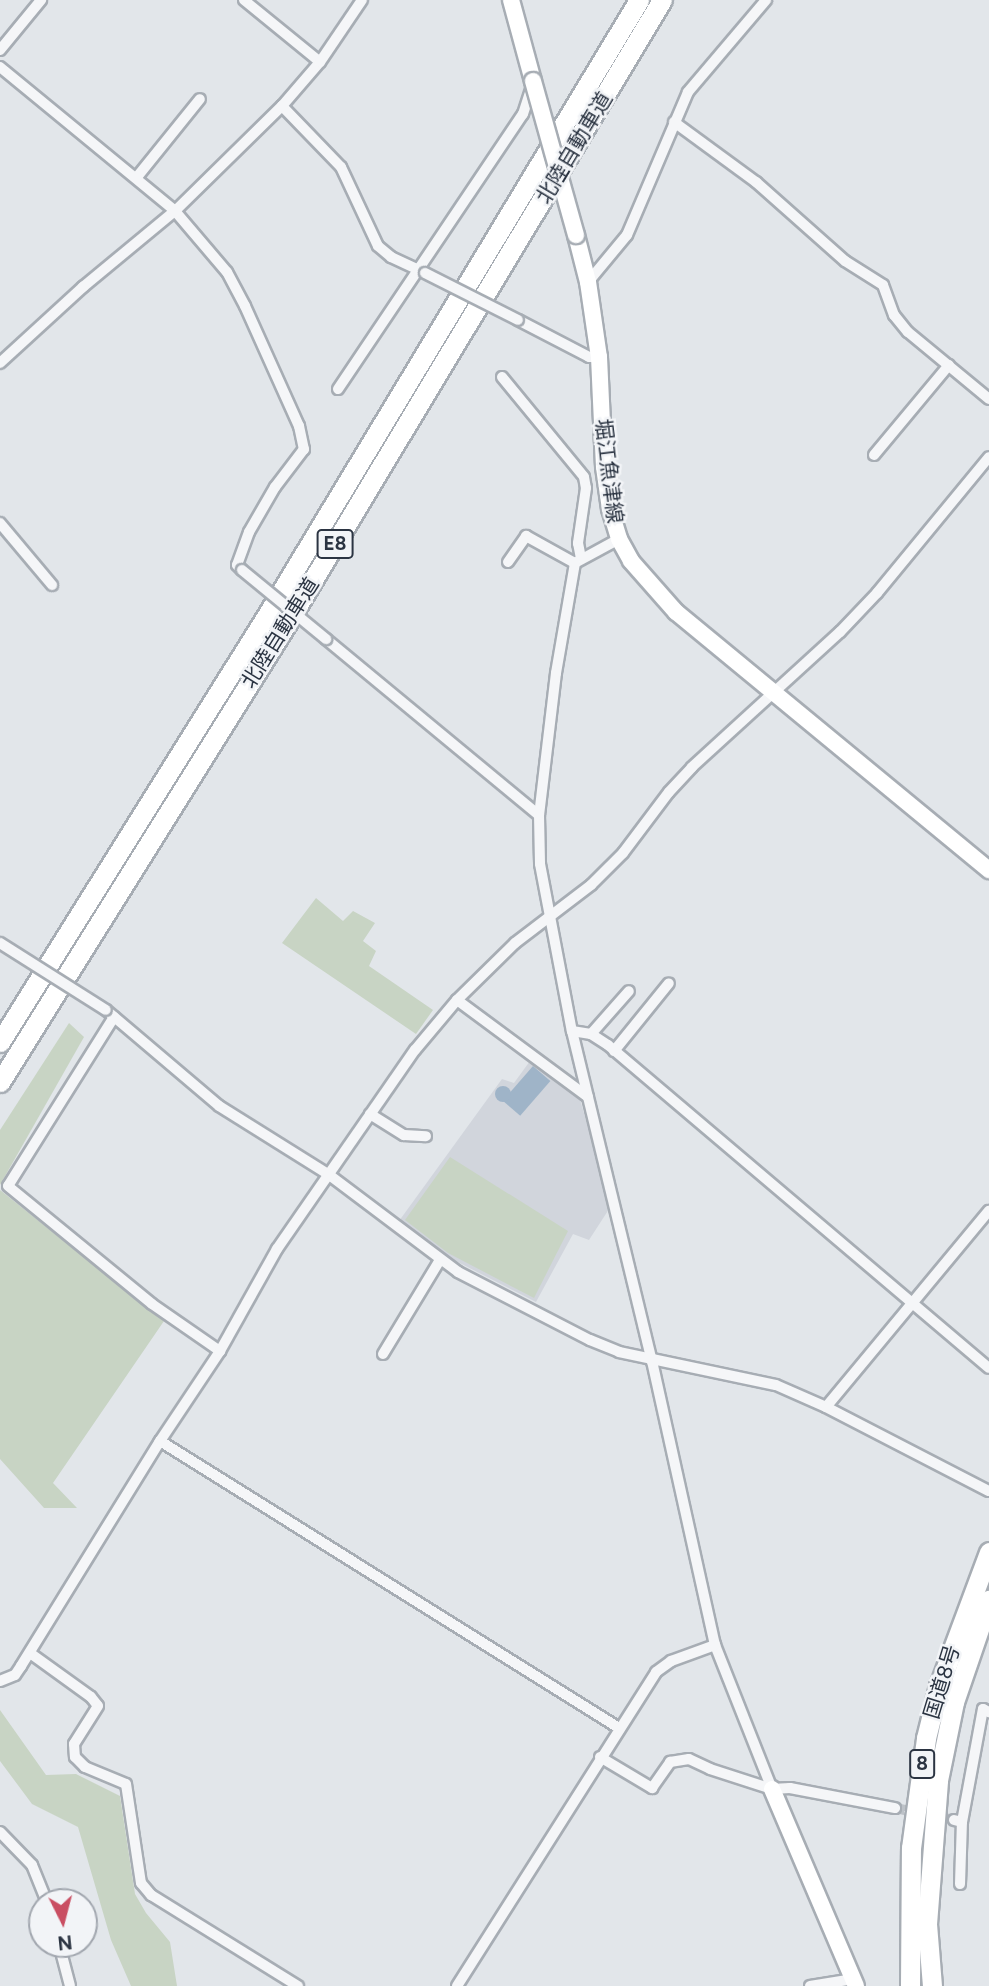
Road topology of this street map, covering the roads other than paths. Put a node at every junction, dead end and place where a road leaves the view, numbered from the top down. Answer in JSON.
{"nodes":[{"id":1,"x":41,"y":0,"type":"edge"},
{"id":2,"x":244,"y":0,"type":"edge"},
{"id":3,"x":362,"y":0,"type":"edge"},
{"id":4,"x":511,"y":0,"type":"edge"},
{"id":5,"x":639,"y":0,"type":"edge"},
{"id":6,"x":662,"y":0,"type":"edge"},
{"id":7,"x":766,"y":0,"type":"edge"},
{"id":8,"x":0,"y":50,"type":"edge"},
{"id":9,"x":320,"y":62,"type":"junction"},
{"id":10,"x":0,"y":67,"type":"edge"},
{"id":11,"x":533,"y":81,"type":"junction"},
{"id":12,"x":200,"y":99,"type":"dead end"},
{"id":13,"x":282,"y":106,"type":"junction"},
{"id":14,"x":674,"y":122,"type":"junction"},
{"id":15,"x":137,"y":177,"type":"junction"},
{"id":16,"x":175,"y":211,"type":"junction"},
{"id":17,"x":422,"y":272,"type":"junction"},
{"id":18,"x":589,"y":282,"type":"junction"},
{"id":19,"x":598,"y":357,"type":"junction"},
{"id":20,"x":0,"y":362,"type":"edge"},
{"id":21,"x":948,"y":365,"type":"junction"},
{"id":22,"x":502,"y":377,"type":"dead end"},
{"id":23,"x":338,"y":389,"type":"dead end"},
{"id":24,"x":989,"y":399,"type":"edge"},
{"id":25,"x":874,"y":455,"type":"dead end"},
{"id":26,"x":989,"y":457,"type":"edge"},
{"id":27,"x":0,"y":523,"type":"edge"},
{"id":28,"x":619,"y":539,"type":"junction"},
{"id":29,"x":578,"y":561,"type":"junction"},
{"id":30,"x":508,"y":562,"type":"dead end"},
{"id":31,"x":52,"y":585,"type":"dead end"},
{"id":32,"x":772,"y":694,"type":"junction"},
{"id":33,"x":538,"y":815,"type":"junction"},
{"id":34,"x":989,"y":870,"type":"edge"},
{"id":35,"x":548,"y":916,"type":"junction"},
{"id":36,"x":0,"y":943,"type":"edge"},
{"id":37,"x":668,"y":983,"type":"dead end"},
{"id":38,"x":629,"y":991,"type":"dead end"},
{"id":39,"x":457,"y":1000,"type":"junction"},
{"id":40,"x":110,"y":1013,"type":"junction"},
{"id":41,"x":572,"y":1031,"type":"junction"},
{"id":42,"x":591,"y":1034,"type":"junction"},
{"id":43,"x":0,"y":1042,"type":"edge"},
{"id":44,"x":614,"y":1051,"type":"junction"},
{"id":45,"x":0,"y":1082,"type":"edge"},
{"id":46,"x":588,"y":1097,"type":"junction"},
{"id":47,"x":370,"y":1114,"type":"junction"},
{"id":48,"x":426,"y":1136,"type":"dead end"},
{"id":49,"x":328,"y":1174,"type":"junction"},
{"id":50,"x":989,"y":1211,"type":"edge"},
{"id":51,"x":440,"y":1261,"type":"junction"},
{"id":52,"x":910,"y":1303,"type":"junction"},
{"id":53,"x":220,"y":1351,"type":"junction"},
{"id":54,"x":383,"y":1354,"type":"dead end"},
{"id":55,"x":652,"y":1361,"type":"junction"},
{"id":56,"x":989,"y":1368,"type":"edge"},
{"id":57,"x":826,"y":1407,"type":"junction"},
{"id":58,"x":160,"y":1441,"type":"junction"},
{"id":59,"x":987,"y":1486,"type":"edge"},
{"id":60,"x":989,"y":1552,"type":"edge"},
{"id":61,"x":989,"y":1600,"type":"edge"},
{"id":62,"x":715,"y":1645,"type":"junction"},
{"id":63,"x":30,"y":1653,"type":"junction"},
{"id":64,"x":0,"y":1681,"type":"edge"},
{"id":65,"x":989,"y":1712,"type":"edge"},
{"id":66,"x":619,"y":1728,"type":"junction"},
{"id":67,"x":600,"y":1758,"type":"junction"},
{"id":68,"x":772,"y":1789,"type":"junction"},
{"id":69,"x":895,"y":1808,"type":"tunnel mouth"},
{"id":70,"x":0,"y":1832,"type":"edge"},
{"id":71,"x":960,"y":1884,"type":"dead end"},
{"id":72,"x":41,"y":1888,"type":"edge"},
{"id":73,"x":63,"y":1958,"type":"edge"},
{"id":74,"x":854,"y":1982,"type":"edge"},
{"id":75,"x":70,"y":1986,"type":"edge"},
{"id":76,"x":298,"y":1986,"type":"edge"},
{"id":77,"x":457,"y":1986,"type":"edge"},
{"id":78,"x":810,"y":1986,"type":"edge"},
{"id":79,"x":910,"y":1986,"type":"edge"},
{"id":80,"x":932,"y":1986,"type":"edge"}],
"edges":[{"from":1,"to":8,"type":"street"},
{"from":2,"to":9,"type":"street"},
{"from":3,"to":9,"type":"street"},
{"from":4,"to":11,"type":"main road","name":"堀江魚津線"},
{"from":5,"to":43,"type":"highway","name":"北陸自動車道","number":"E8"},
{"from":6,"to":45,"type":"highway","name":"北陸自動車道","number":"E8"},
{"from":7,"to":14,"type":"street"},
{"from":9,"to":13,"type":"street"},
{"from":10,"to":15,"type":"street"},
{"from":11,"to":17,"type":"street"},
{"from":11,"to":18,"type":"main road","name":"堀江魚津線","bridge":true},
{"from":12,"to":15,"type":"street"},
{"from":13,"to":16,"type":"street"},
{"from":13,"to":17,"type":"street"},
{"from":14,"to":18,"type":"street"},
{"from":14,"to":21,"type":"street"},
{"from":15,"to":16,"type":"street"},
{"from":16,"to":20,"type":"street"},
{"from":16,"to":33,"type":"street","bridge":true},
{"from":17,"to":19,"type":"street","bridge":true},
{"from":17,"to":23,"type":"street"},
{"from":18,"to":19,"type":"main road","name":"堀江魚津線"},
{"from":19,"to":28,"type":"main road","name":"堀江魚津線"},
{"from":21,"to":24,"type":"street"},
{"from":21,"to":25,"type":"street"},
{"from":22,"to":29,"type":"street"},
{"from":26,"to":32,"type":"street"},
{"from":27,"to":31,"type":"street"},
{"from":28,"to":29,"type":"street"},
{"from":28,"to":32,"type":"main road","name":"堀江魚津線"},
{"from":29,"to":30,"type":"street"},
{"from":29,"to":33,"type":"street"},
{"from":32,"to":34,"type":"main road","name":"堀江魚津線"},
{"from":32,"to":35,"type":"street"},
{"from":33,"to":35,"type":"street"},
{"from":35,"to":39,"type":"street"},
{"from":35,"to":41,"type":"street"},
{"from":36,"to":40,"type":"street","bridge":true},
{"from":37,"to":44,"type":"street"},
{"from":38,"to":42,"type":"street"},
{"from":39,"to":46,"type":"street"},
{"from":39,"to":47,"type":"street"},
{"from":40,"to":49,"type":"street"},
{"from":40,"to":53,"type":"street"},
{"from":41,"to":42,"type":"street"},
{"from":41,"to":46,"type":"street"},
{"from":42,"to":44,"type":"street"},
{"from":44,"to":52,"type":"street"},
{"from":46,"to":55,"type":"street"},
{"from":47,"to":48,"type":"street"},
{"from":47,"to":49,"type":"street"},
{"from":49,"to":51,"type":"street"},
{"from":49,"to":53,"type":"street"},
{"from":50,"to":52,"type":"street"},
{"from":51,"to":54,"type":"street"},
{"from":51,"to":55,"type":"street"},
{"from":52,"to":56,"type":"street"},
{"from":52,"to":57,"type":"street"},
{"from":53,"to":58,"type":"street"},
{"from":55,"to":57,"type":"street"},
{"from":55,"to":62,"type":"street"},
{"from":57,"to":59,"type":"street"},
{"from":58,"to":63,"type":"street"},
{"from":58,"to":66,"type":"street"},
{"from":60,"to":79,"type":"highway","name":"国道8号","number":"8"},
{"from":61,"to":80,"type":"highway","name":"国道8号","number":"8"},
{"from":62,"to":66,"type":"street"},
{"from":62,"to":68,"type":"street"},
{"from":63,"to":64,"type":"street"},
{"from":63,"to":76,"type":"street"},
{"from":65,"to":71,"type":"street"},
{"from":66,"to":67,"type":"street"},
{"from":67,"to":68,"type":"street"},
{"from":67,"to":77,"type":"street"},
{"from":68,"to":69,"type":"street"},
{"from":68,"to":74,"type":"main road"},
{"from":70,"to":72,"type":"street"},
{"from":73,"to":75,"type":"street"},
{"from":74,"to":78,"type":"street"}]}
